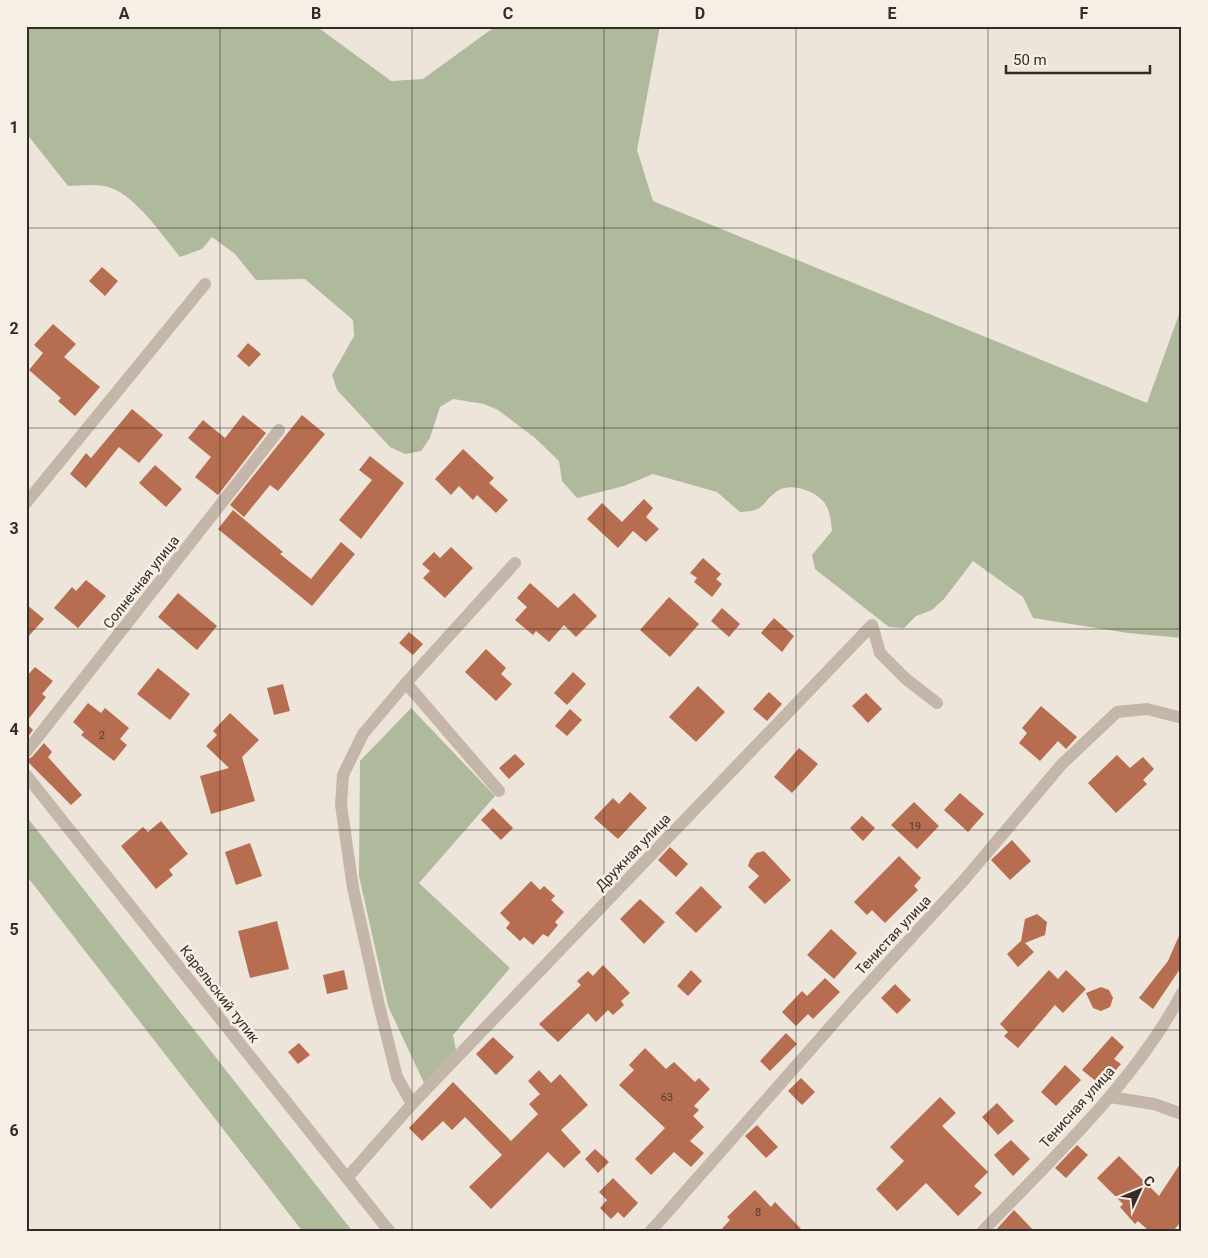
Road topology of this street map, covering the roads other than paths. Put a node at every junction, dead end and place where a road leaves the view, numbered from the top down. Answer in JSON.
{"nodes":[{"id":1,"x":205,"y":284,"type":"dead end"},
{"id":2,"x":279,"y":430,"type":"dead end"},
{"id":3,"x":26,"y":503,"type":"edge"},
{"id":4,"x":515,"y":564,"type":"dead end"},
{"id":5,"x":406,"y":683,"type":"junction"},
{"id":6,"x":937,"y":703,"type":"dead end"},
{"id":7,"x":1182,"y":718,"type":"edge"},
{"id":8,"x":26,"y":752,"type":"edge"},
{"id":9,"x":26,"y":775,"type":"edge"},
{"id":10,"x":499,"y":791,"type":"dead end"},
{"id":11,"x":1182,"y":993,"type":"edge"},
{"id":12,"x":1110,"y":1097,"type":"junction"},
{"id":13,"x":412,"y":1104,"type":"junction"},
{"id":14,"x":1182,"y":1114,"type":"edge"},
{"id":15,"x":347,"y":1178,"type":"junction"},
{"id":16,"x":390,"y":1232,"type":"edge"},
{"id":17,"x":650,"y":1232,"type":"edge"},
{"id":18,"x":982,"y":1232,"type":"edge"}],
"edges":[{"from":1,"to":3,"type":"street"},
{"from":2,"to":8,"type":"street","name":"Солнечная улица"},
{"from":4,"to":5,"type":"street"},
{"from":5,"to":10,"type":"street"},
{"from":5,"to":13,"type":"street"},
{"from":6,"to":13,"type":"street","name":"Дружная улица"},
{"from":7,"to":17,"type":"street","name":"Тенистая улица"},
{"from":9,"to":15,"type":"street","name":"Карельский тупик"},
{"from":11,"to":12,"type":"street","name":"Тенисная улица"},
{"from":12,"to":14,"type":"street"},
{"from":12,"to":18,"type":"street","name":"Тенисная улица"},
{"from":13,"to":15,"type":"street","name":"Дружная улица"},
{"from":15,"to":16,"type":"street","name":"Карельский тупик"}]}
